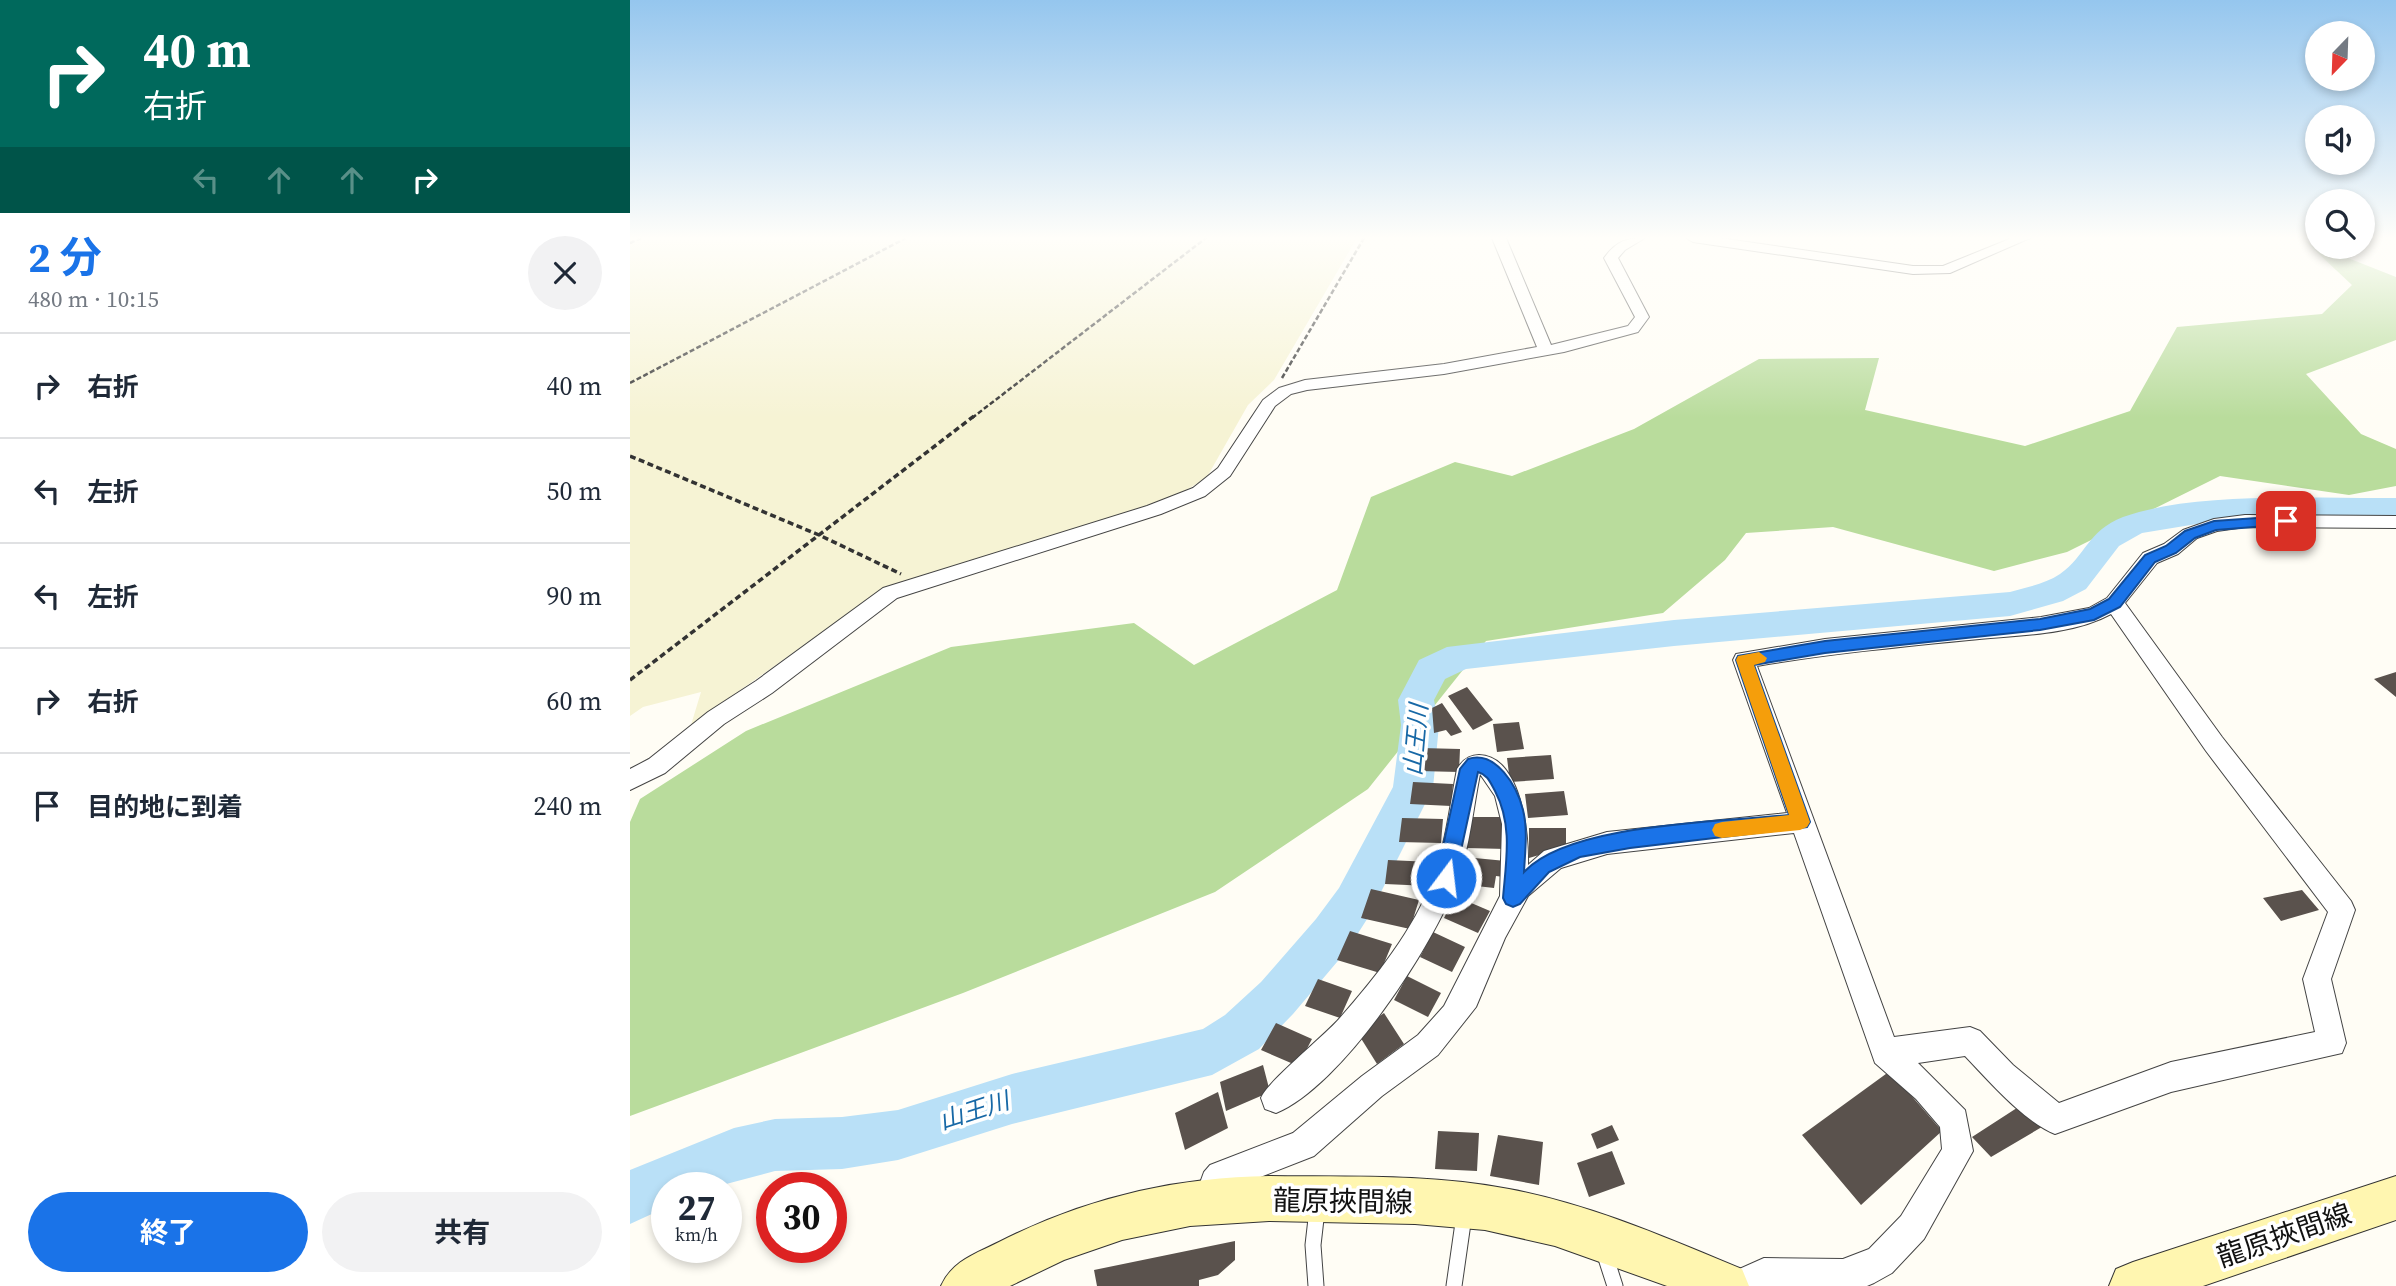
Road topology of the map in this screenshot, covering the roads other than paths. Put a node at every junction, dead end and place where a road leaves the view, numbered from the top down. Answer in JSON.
{"nodes":[{"id":1,"x":1524,"y":298,"type":"edge"},
{"id":2,"x":1632,"y":298,"type":"edge"},
{"id":3,"x":1546,"y":350,"type":"junction"},
{"id":4,"x":2396,"y":522,"type":"edge"},
{"id":5,"x":2114,"y":603,"type":"junction"},
{"id":6,"x":630,"y":780,"type":"edge"},
{"id":7,"x":1800,"y":822,"type":"junction"},
{"id":8,"x":1513,"y":898,"type":"junction"},
{"id":9,"x":1885,"y":1054,"type":"junction"},
{"id":10,"x":1276,"y":1098,"type":"dead end"},
{"id":11,"x":2396,"y":1198,"type":"edge"},
{"id":12,"x":1320,"y":1200,"type":"junction"},
{"id":13,"x":1209,"y":1202,"type":"junction"},
{"id":14,"x":1466,"y":1206,"type":"junction"},
{"id":15,"x":1599,"y":1236,"type":"junction"},
{"id":16,"x":965,"y":1286,"type":"edge"},
{"id":17,"x":1316,"y":1286,"type":"edge"},
{"id":18,"x":1454,"y":1286,"type":"edge"},
{"id":19,"x":1615,"y":1286,"type":"edge"},
{"id":20,"x":1725,"y":1286,"type":"edge"},
{"id":21,"x":1740,"y":1286,"type":"edge"},
{"id":22,"x":2133,"y":1286,"type":"edge"}],
"edges":[{"from":1,"to":3,"type":"street"},
{"from":2,"to":3,"type":"street"},
{"from":3,"to":6,"type":"street"},
{"from":4,"to":5,"type":"street"},
{"from":5,"to":7,"type":"street"},
{"from":5,"to":9,"type":"street"},
{"from":7,"to":8,"type":"street"},
{"from":7,"to":9,"type":"street"},
{"from":8,"to":10,"type":"street"},
{"from":8,"to":13,"type":"street"},
{"from":9,"to":21,"type":"street"},
{"from":11,"to":22,"type":"main road","name":"龍原挾間線"},
{"from":12,"to":13,"type":"main road","name":"龍原挾間線"},
{"from":12,"to":14,"type":"main road","name":"龍原挾間線"},
{"from":12,"to":17,"type":"lane"},
{"from":13,"to":16,"type":"main road","name":"龍原挾間線"},
{"from":14,"to":15,"type":"main road","name":"龍原挾間線"},
{"from":14,"to":18,"type":"lane"},
{"from":15,"to":19,"type":"lane"},
{"from":15,"to":20,"type":"main road","name":"龍原挾間線"}]}
